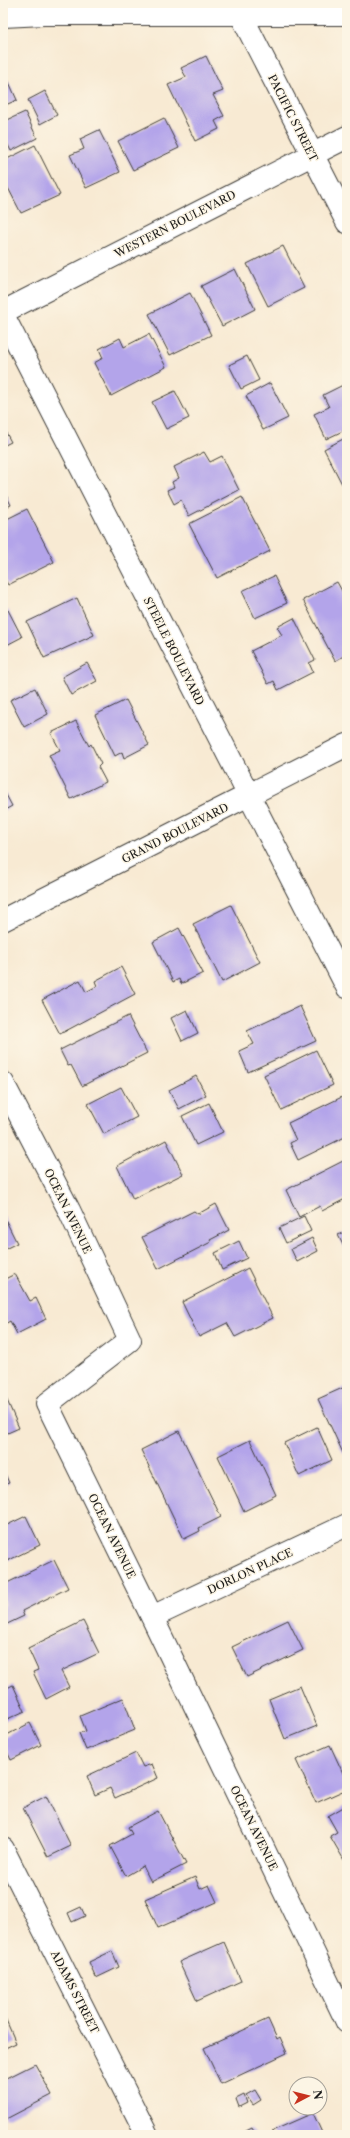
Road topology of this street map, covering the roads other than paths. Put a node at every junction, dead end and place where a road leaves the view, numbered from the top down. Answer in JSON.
{"nodes":[{"id":1,"x":156,"y":8,"type":"edge"},
{"id":2,"x":240,"y":13,"type":"junction"},
{"id":3,"x":347,"y":14,"type":"edge"},
{"id":4,"x":3,"y":16,"type":"edge"},
{"id":5,"x":347,"y":137,"type":"edge"},
{"id":6,"x":312,"y":154,"type":"junction"},
{"id":7,"x":347,"y":222,"type":"edge"},
{"id":8,"x":3,"y":312,"type":"edge"},
{"id":9,"x":3,"y":315,"type":"edge"},
{"id":10,"x":347,"y":745,"type":"edge"},
{"id":11,"x":248,"y":796,"type":"junction"},
{"id":12,"x":3,"y":920,"type":"edge"},
{"id":13,"x":347,"y":986,"type":"edge"},
{"id":14,"x":3,"y":1083,"type":"edge"},
{"id":15,"x":347,"y":1525,"type":"edge"},
{"id":16,"x":152,"y":1617,"type":"junction"},
{"id":17,"x":3,"y":1849,"type":"edge"},
{"id":18,"x":347,"y":2022,"type":"edge"},
{"id":19,"x":147,"y":2135,"type":"edge"}],
"edges":[{"from":1,"to":2,"type":"street"},
{"from":1,"to":4,"type":"street"},
{"from":2,"to":3,"type":"street"},
{"from":2,"to":6,"type":"street","name":"PACIFIC STREET"},
{"from":5,"to":6,"type":"street","name":"WESTERN BOULEVARD"},
{"from":6,"to":7,"type":"street","name":"PACIFIC STREET"},
{"from":6,"to":8,"type":"street","name":"WESTERN BOULEVARD"},
{"from":9,"to":11,"type":"street","name":"STEELE BOULEVARD"},
{"from":10,"to":11,"type":"street","name":"GRAND BOULEVARD"},
{"from":11,"to":12,"type":"street","name":"GRAND BOULEVARD"},
{"from":11,"to":13,"type":"street","name":"STEELE BOULEVARD"},
{"from":14,"to":16,"type":"street","name":"OCEAN AVENUE"},
{"from":15,"to":16,"type":"street","name":"DORLON PLACE"},
{"from":16,"to":18,"type":"street","name":"OCEAN AVENUE"},
{"from":17,"to":19,"type":"street","name":"ADAMS STREET"}]}
